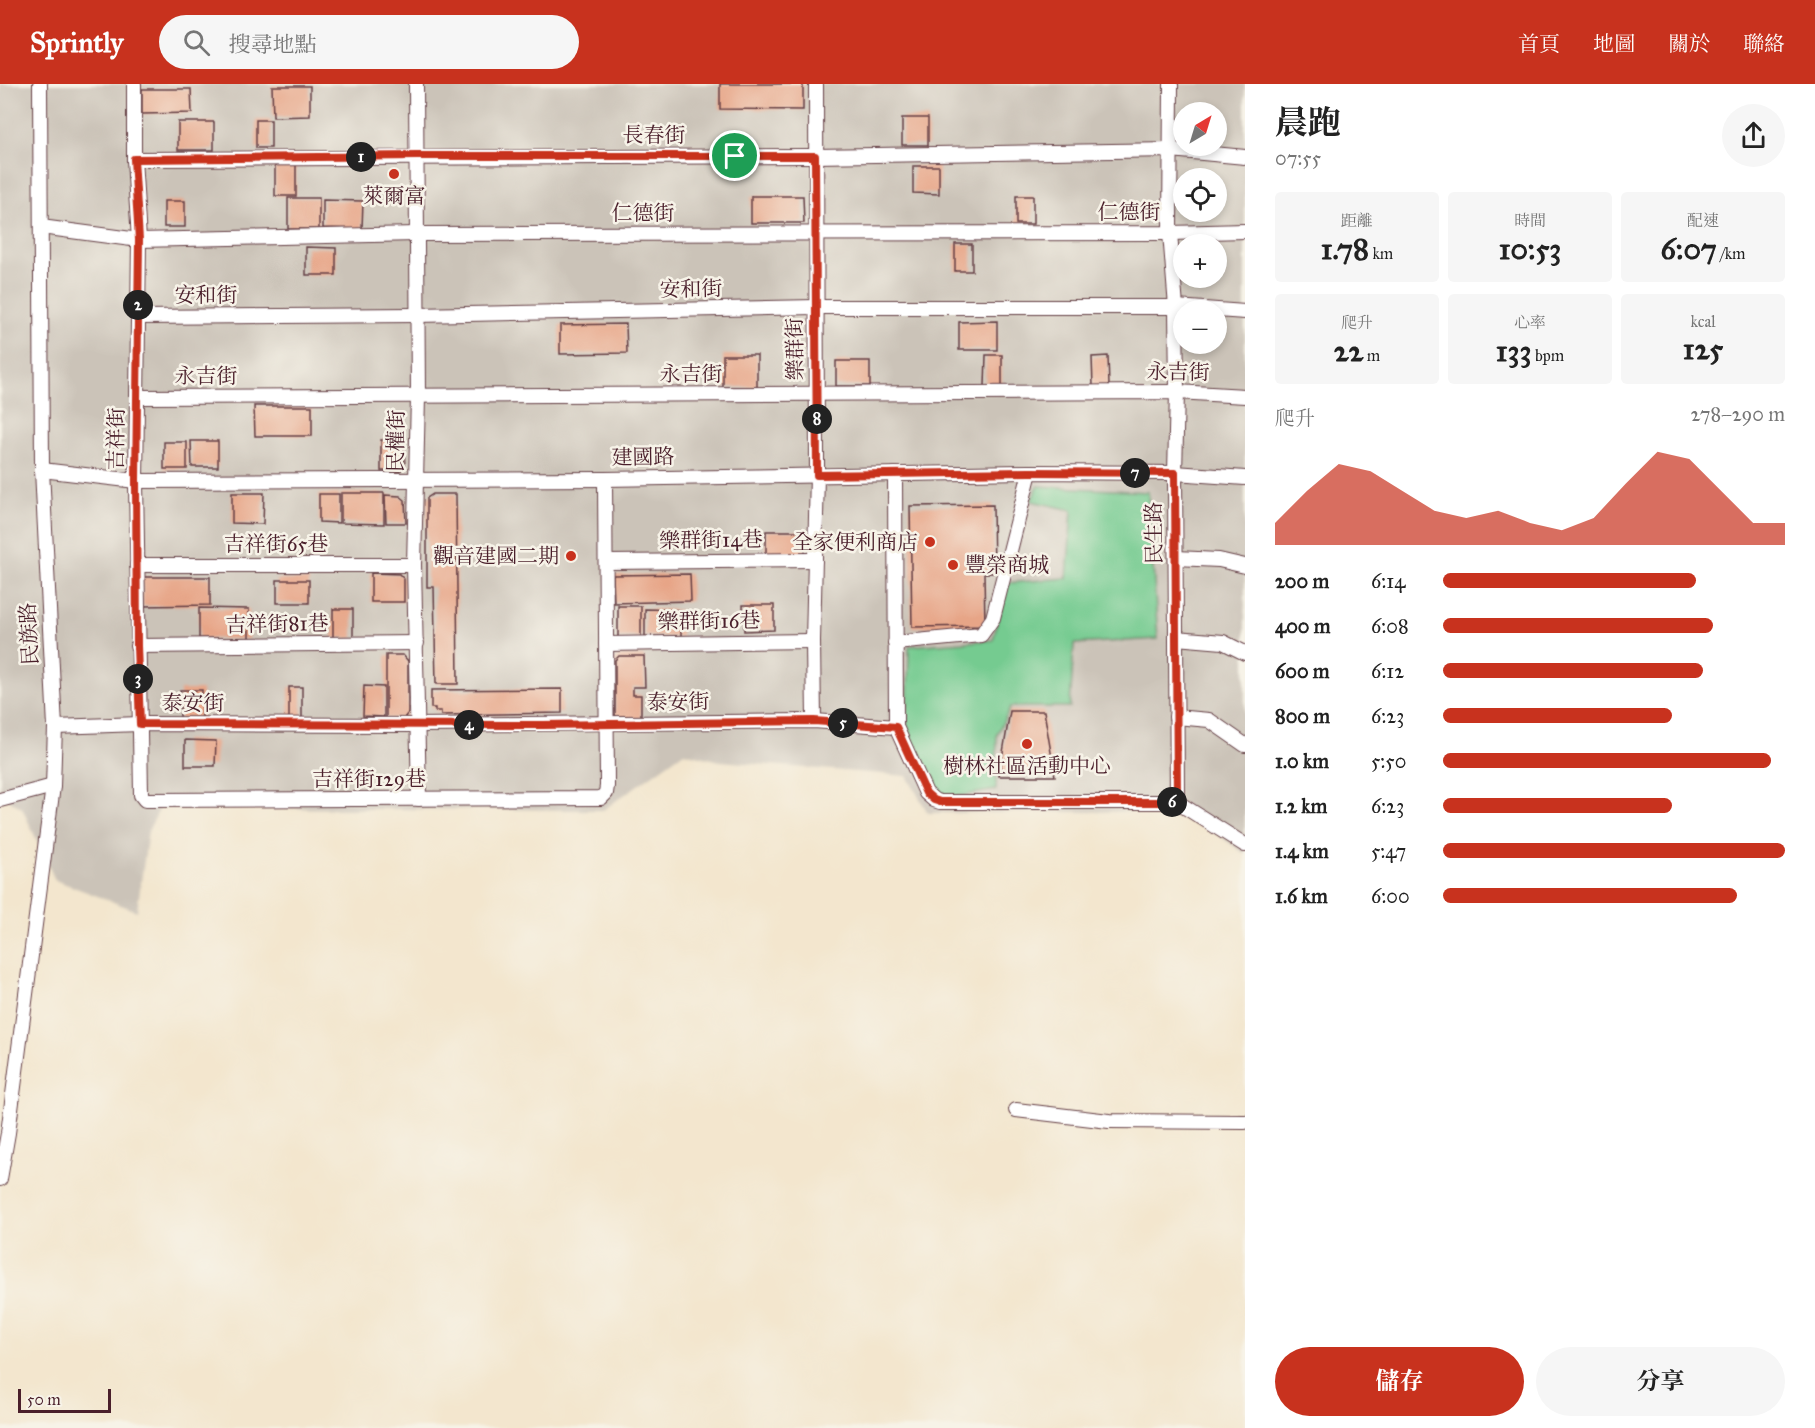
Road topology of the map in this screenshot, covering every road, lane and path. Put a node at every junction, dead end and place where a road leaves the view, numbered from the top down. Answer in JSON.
{"nodes":[{"id":1,"x":40,"y":84,"type":"edge"},
{"id":2,"x":134,"y":84,"type":"edge"},
{"id":3,"x":416,"y":84,"type":"edge"},
{"id":4,"x":816,"y":84,"type":"edge"},
{"id":5,"x":1171,"y":84,"type":"edge"},
{"id":6,"x":1171,"y":150,"type":"junction"},
{"id":7,"x":417,"y":156,"type":"junction"},
{"id":8,"x":815,"y":156,"type":"junction"},
{"id":9,"x":1245,"y":157,"type":"edge"},
{"id":10,"x":134,"y":159,"type":"junction"},
{"id":11,"x":41,"y":227,"type":"junction"},
{"id":12,"x":1245,"y":231,"type":"edge"},
{"id":13,"x":1170,"y":233,"type":"junction"},
{"id":14,"x":417,"y":234,"type":"junction"},
{"id":15,"x":817,"y":234,"type":"junction"},
{"id":16,"x":139,"y":240,"type":"junction"},
{"id":17,"x":1175,"y":300,"type":"edge"},
{"id":18,"x":1173,"y":307,"type":"edge"},
{"id":19,"x":815,"y":308,"type":"junction"},
{"id":20,"x":1227,"y":311,"type":"edge"},
{"id":21,"x":1245,"y":312,"type":"edge"},
{"id":22,"x":416,"y":315,"type":"junction"},
{"id":23,"x":138,"y":317,"type":"junction"},
{"id":24,"x":1177,"y":354,"type":"edge"},
{"id":25,"x":1177,"y":392,"type":"junction"},
{"id":26,"x":817,"y":394,"type":"junction"},
{"id":27,"x":1245,"y":396,"type":"edge"},
{"id":28,"x":418,"y":397,"type":"junction"},
{"id":29,"x":138,"y":398,"type":"junction"},
{"id":30,"x":42,"y":470,"type":"junction"},
{"id":31,"x":1030,"y":472,"type":"junction"},
{"id":32,"x":1175,"y":473,"type":"junction"},
{"id":33,"x":896,"y":474,"type":"junction"},
{"id":34,"x":817,"y":475,"type":"junction"},
{"id":35,"x":1245,"y":478,"type":"edge"},
{"id":36,"x":605,"y":479,"type":"junction"},
{"id":37,"x":416,"y":480,"type":"junction"},
{"id":38,"x":136,"y":481,"type":"junction"},
{"id":39,"x":1176,"y":558,"type":"junction"},
{"id":40,"x":815,"y":560,"type":"junction"},
{"id":41,"x":607,"y":562,"type":"junction"},
{"id":42,"x":137,"y":565,"type":"junction"},
{"id":43,"x":414,"y":565,"type":"junction"},
{"id":44,"x":1245,"y":566,"type":"edge"},
{"id":45,"x":1176,"y":638,"type":"junction"},
{"id":46,"x":813,"y":641,"type":"junction"},
{"id":47,"x":417,"y":643,"type":"junction"},
{"id":48,"x":895,"y":643,"type":"junction"},
{"id":49,"x":606,"y":644,"type":"junction"},
{"id":50,"x":137,"y":646,"type":"junction"},
{"id":51,"x":1245,"y":653,"type":"edge"},
{"id":52,"x":1176,"y":717,"type":"junction"},
{"id":53,"x":814,"y":721,"type":"junction"},
{"id":54,"x":140,"y":724,"type":"junction"},
{"id":55,"x":418,"y":725,"type":"junction"},
{"id":56,"x":606,"y":725,"type":"junction"},
{"id":57,"x":55,"y":727,"type":"junction"},
{"id":58,"x":896,"y":727,"type":"junction"},
{"id":59,"x":1245,"y":745,"type":"edge"},
{"id":60,"x":53,"y":786,"type":"junction"},
{"id":61,"x":141,"y":795,"type":"joint"},
{"id":62,"x":0,"y":800,"type":"edge"},
{"id":63,"x":419,"y":800,"type":"junction"},
{"id":64,"x":1177,"y":802,"type":"junction"},
{"id":65,"x":1245,"y":844,"type":"edge"},
{"id":66,"x":1016,"y":1110,"type":"dead end"},
{"id":67,"x":1245,"y":1122,"type":"edge"},
{"id":68,"x":0,"y":1179,"type":"edge"}],
"edges":[{"from":1,"to":11,"type":"street","name":"民族路"},
{"from":2,"to":10,"type":"street","name":"吉祥街"},
{"from":3,"to":7,"type":"street","name":"民權街"},
{"from":4,"to":8,"type":"street","name":"樂群街"},
{"from":5,"to":6,"type":"street","name":"民生路"},
{"from":6,"to":8,"type":"street","name":"長春街"},
{"from":6,"to":9,"type":"street","name":"長春街"},
{"from":6,"to":13,"type":"street","name":"民生路"},
{"from":7,"to":8,"type":"street","name":"長春街"},
{"from":7,"to":10,"type":"street","name":"長春街"},
{"from":7,"to":14,"type":"street","name":"民權街"},
{"from":8,"to":15,"type":"street","name":"樂群街"},
{"from":10,"to":16,"type":"street","name":"吉祥街"},
{"from":11,"to":16,"type":"street","name":"仁德街"},
{"from":11,"to":30,"type":"street","name":"民族路"},
{"from":12,"to":13,"type":"street","name":"仁德街"},
{"from":13,"to":15,"type":"street","name":"仁德街"},
{"from":13,"to":17,"type":"street","name":"民生路"},
{"from":14,"to":15,"type":"street","name":"仁德街"},
{"from":14,"to":16,"type":"street","name":"仁德街"},
{"from":14,"to":22,"type":"street","name":"民權街"},
{"from":15,"to":19,"type":"street","name":"樂群街"},
{"from":16,"to":23,"type":"street","name":"吉祥街"},
{"from":18,"to":19,"type":"street","name":"安和街"},
{"from":19,"to":22,"type":"street","name":"安和街"},
{"from":19,"to":26,"type":"street","name":"樂群街"},
{"from":20,"to":21,"type":"street","name":"安和街"},
{"from":22,"to":23,"type":"street","name":"安和街"},
{"from":22,"to":28,"type":"street","name":"民權街"},
{"from":23,"to":29,"type":"street","name":"吉祥街"},
{"from":24,"to":25,"type":"street","name":"民生路"},
{"from":25,"to":26,"type":"street","name":"永吉街"},
{"from":25,"to":27,"type":"street","name":"永吉街"},
{"from":25,"to":32,"type":"street","name":"民生路"},
{"from":26,"to":28,"type":"street","name":"永吉街"},
{"from":26,"to":34,"type":"street","name":"樂群街"},
{"from":28,"to":29,"type":"street","name":"永吉街"},
{"from":28,"to":37,"type":"street","name":"民權街"},
{"from":29,"to":38,"type":"street","name":"吉祥街"},
{"from":30,"to":38,"type":"street","name":"建國路"},
{"from":30,"to":57,"type":"street","name":"民族路"},
{"from":31,"to":32,"type":"street","name":"建國路"},
{"from":31,"to":33,"type":"street","name":"建國路"},
{"from":31,"to":48,"type":"street"},
{"from":32,"to":35,"type":"street","name":"建國路"},
{"from":32,"to":39,"type":"street","name":"民生路"},
{"from":33,"to":34,"type":"street","name":"建國路"},
{"from":33,"to":48,"type":"street"},
{"from":34,"to":36,"type":"street","name":"建國路"},
{"from":34,"to":40,"type":"street","name":"樂群街"},
{"from":36,"to":37,"type":"street","name":"建國路"},
{"from":36,"to":41,"type":"street"},
{"from":37,"to":38,"type":"street","name":"建國路"},
{"from":37,"to":43,"type":"street","name":"民權街"},
{"from":38,"to":42,"type":"street","name":"吉祥街"},
{"from":39,"to":44,"type":"street"},
{"from":39,"to":45,"type":"street","name":"民生路"},
{"from":40,"to":41,"type":"street","name":"樂群街14巷"},
{"from":40,"to":46,"type":"street","name":"樂群街"},
{"from":41,"to":49,"type":"street"},
{"from":42,"to":43,"type":"street","name":"吉祥街65巷"},
{"from":42,"to":50,"type":"street","name":"吉祥街"},
{"from":43,"to":47,"type":"street","name":"民權街"},
{"from":45,"to":51,"type":"street"},
{"from":45,"to":52,"type":"street","name":"民生路"},
{"from":46,"to":49,"type":"street","name":"樂群街16巷"},
{"from":46,"to":53,"type":"street","name":"樂群街"},
{"from":47,"to":50,"type":"street","name":"吉祥街81巷"},
{"from":47,"to":55,"type":"street","name":"民權街"},
{"from":48,"to":58,"type":"street"},
{"from":49,"to":56,"type":"street"},
{"from":50,"to":54,"type":"street","name":"吉祥街"},
{"from":52,"to":59,"type":"street"},
{"from":52,"to":64,"type":"street","name":"民生路"},
{"from":53,"to":56,"type":"street","name":"泰安街"},
{"from":53,"to":58,"type":"street","name":"泰安街"},
{"from":54,"to":55,"type":"street","name":"泰安街"},
{"from":54,"to":57,"type":"street","name":"泰安街"},
{"from":54,"to":61,"type":"street","name":"吉祥街"},
{"from":55,"to":56,"type":"street","name":"泰安街"},
{"from":55,"to":63,"type":"street","name":"民權街"},
{"from":56,"to":63,"type":"street","name":"吉祥街129巷"},
{"from":57,"to":60,"type":"street","name":"民族路"},
{"from":58,"to":64,"type":"street"},
{"from":60,"to":62,"type":"street"},
{"from":60,"to":68,"type":"street","name":"民族路"},
{"from":61,"to":63,"type":"street","name":"吉祥街129巷"},
{"from":64,"to":65,"type":"street"},
{"from":66,"to":67,"type":"street"}]}
